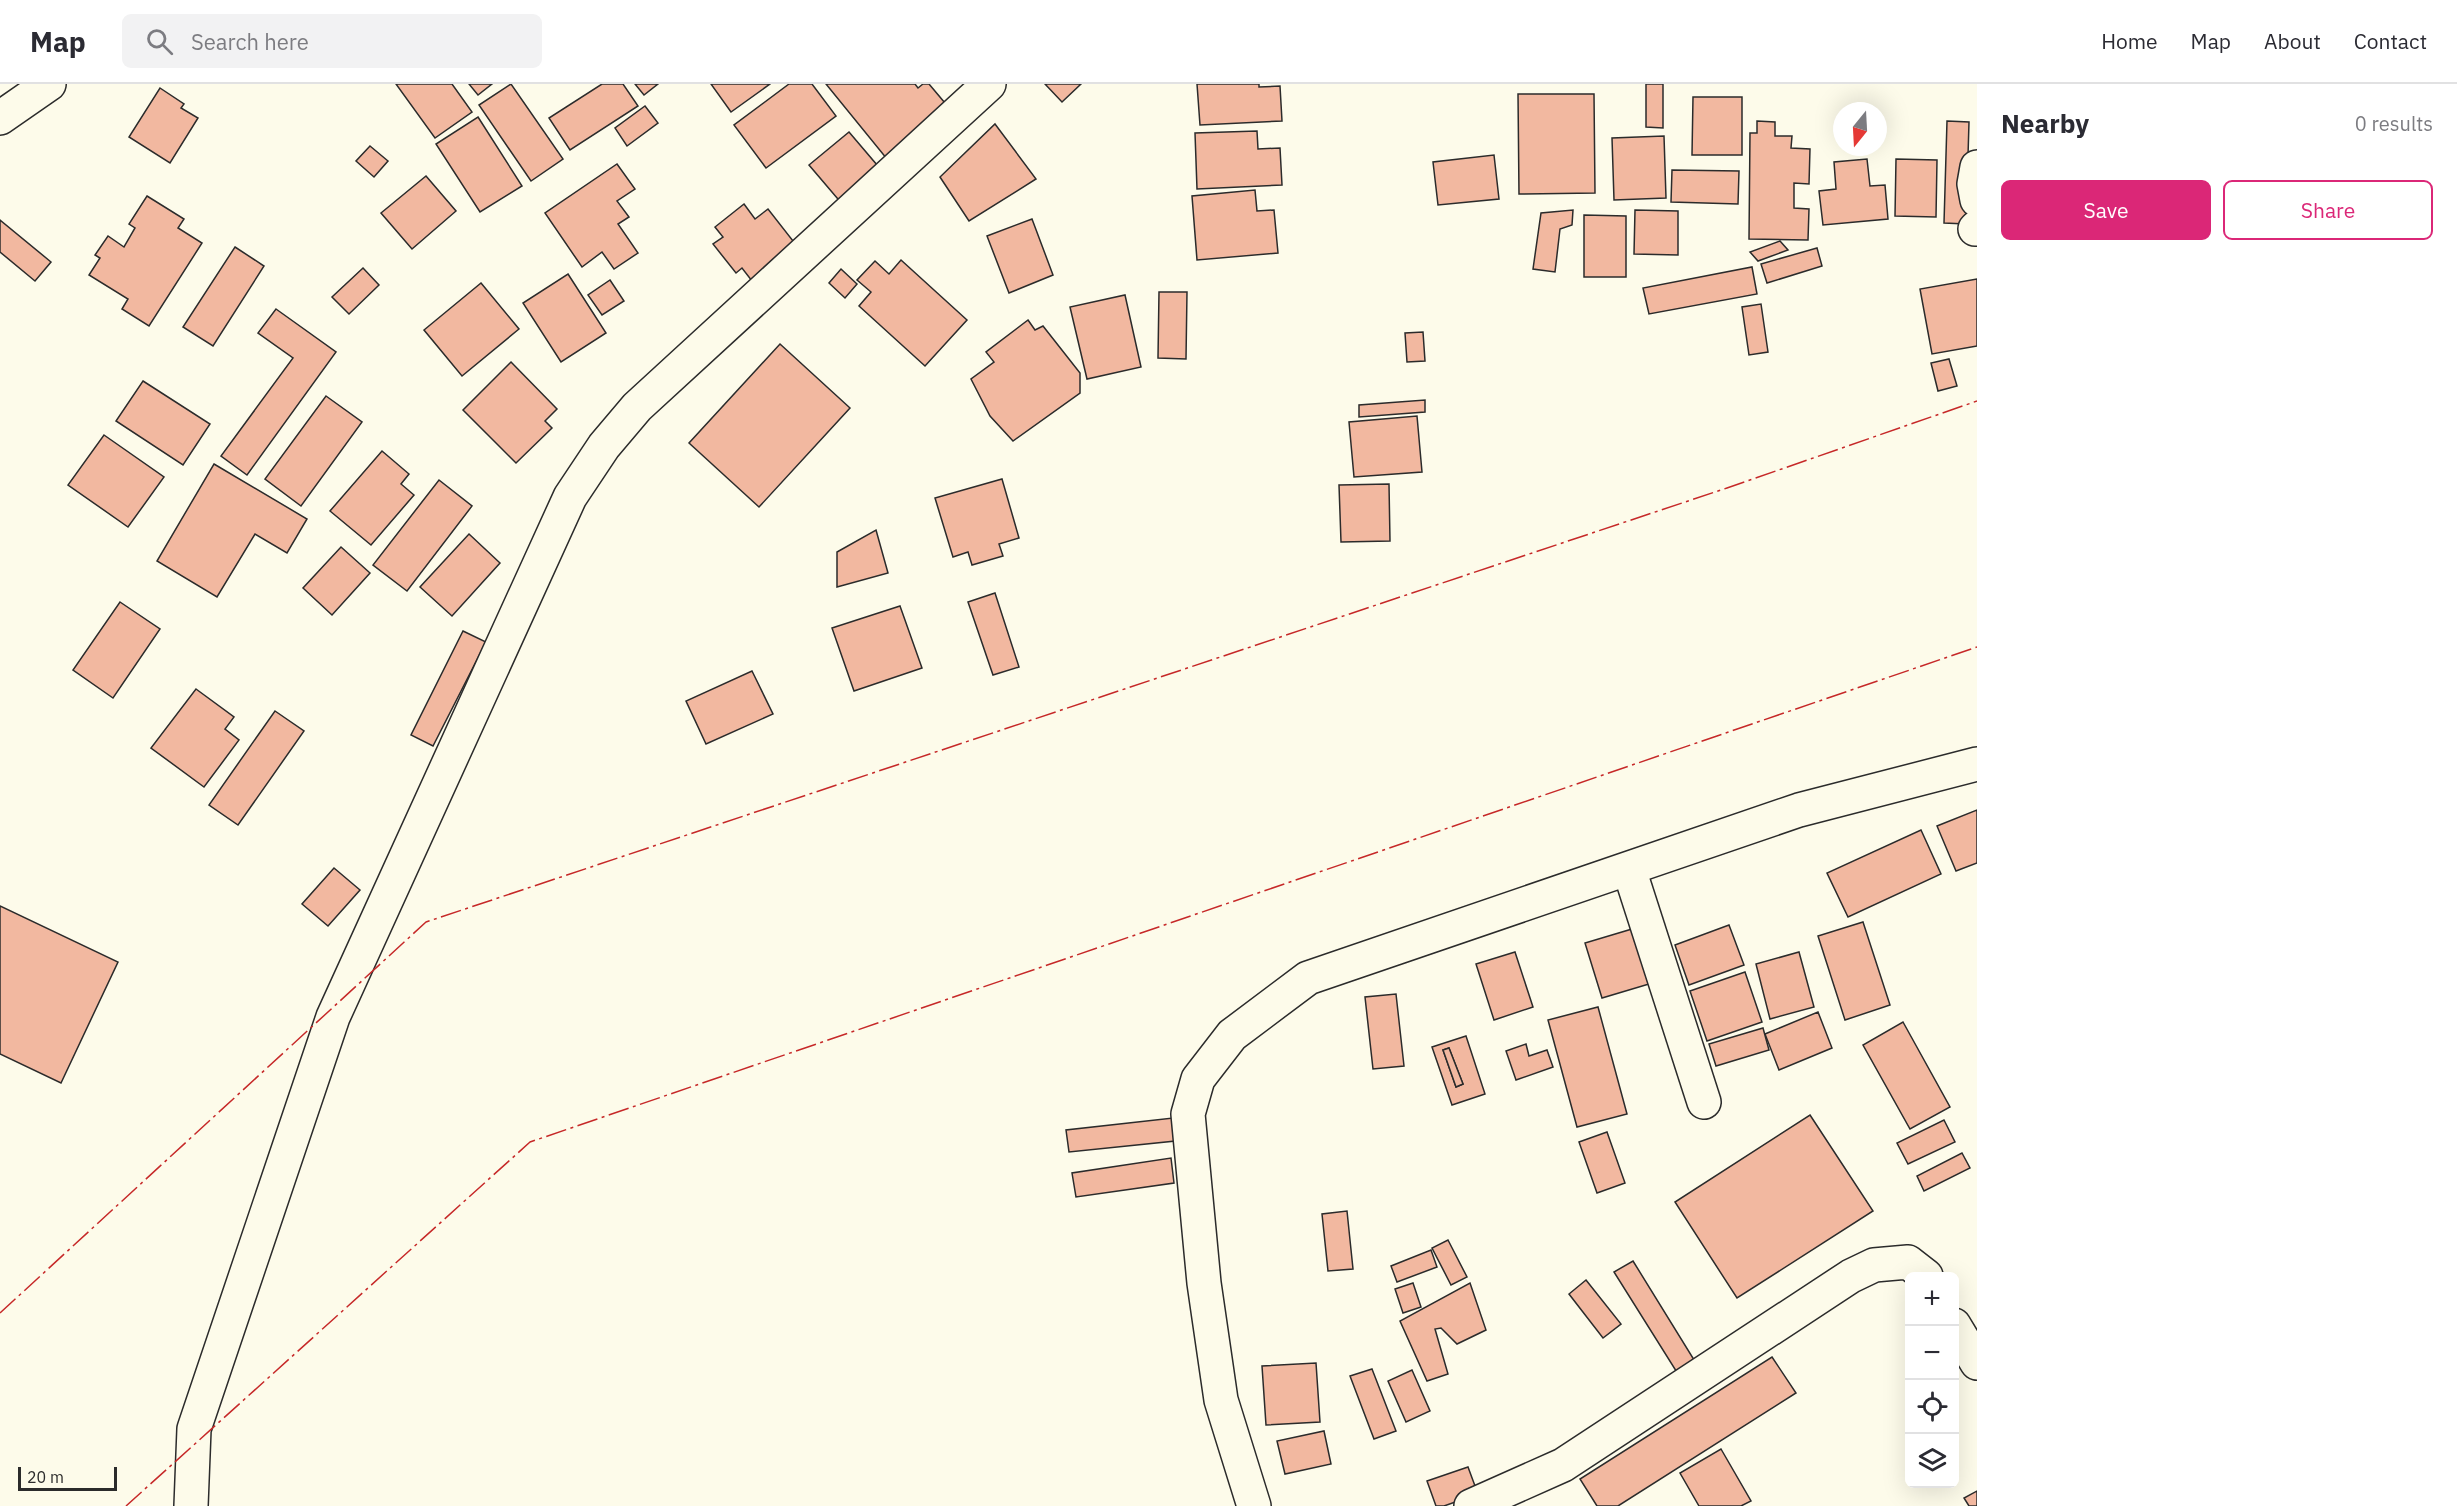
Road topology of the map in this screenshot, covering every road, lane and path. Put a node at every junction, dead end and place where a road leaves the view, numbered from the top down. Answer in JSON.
{"nodes":[{"id":1,"x":49,"y":84,"type":"edge"},
{"id":2,"x":989,"y":84,"type":"edge"},
{"id":3,"x":0,"y":118,"type":"edge"},
{"id":4,"x":1977,"y":167,"type":"edge"},
{"id":5,"x":1976,"y":219,"type":"edge"},
{"id":6,"x":1977,"y":764,"type":"edge"},
{"id":7,"x":1629,"y":869,"type":"junction"},
{"id":8,"x":1704,"y":1102,"type":"dead end"},
{"id":9,"x":1921,"y":1272,"type":"edge"},
{"id":10,"x":1955,"y":1326,"type":"edge"},
{"id":11,"x":1977,"y":1363,"type":"edge"},
{"id":12,"x":191,"y":1506,"type":"edge"},
{"id":13,"x":1254,"y":1506,"type":"edge"},
{"id":14,"x":1471,"y":1506,"type":"edge"}],
"edges":[{"from":1,"to":3,"type":"street"},
{"from":2,"to":12,"type":"street"},
{"from":4,"to":5,"type":"street"},
{"from":6,"to":7,"type":"street"},
{"from":7,"to":8,"type":"street"},
{"from":7,"to":13,"type":"street"},
{"from":9,"to":14,"type":"street"},
{"from":10,"to":11,"type":"street"}]}
